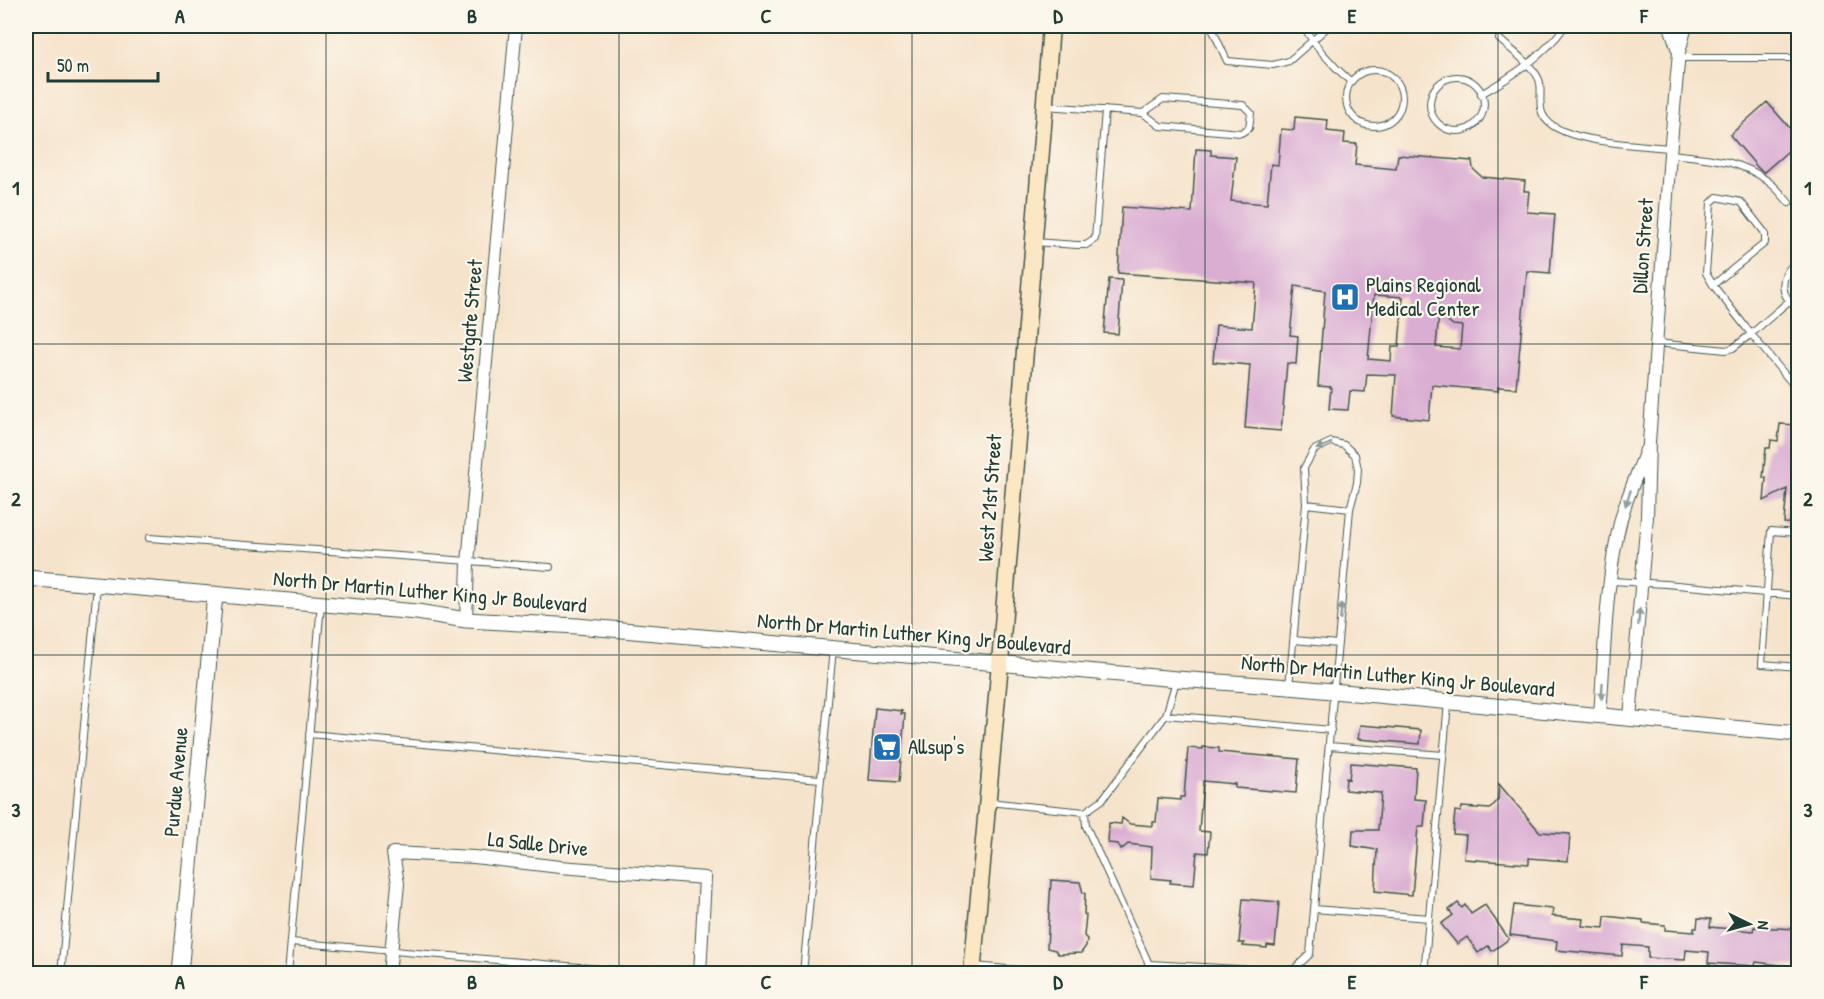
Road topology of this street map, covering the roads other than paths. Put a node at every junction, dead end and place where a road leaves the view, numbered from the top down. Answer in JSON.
{"nodes":[{"id":1,"x":516,"y":26,"type":"edge"},
{"id":2,"x":1051,"y":26,"type":"edge"},
{"id":3,"x":1210,"y":26,"type":"edge"},
{"id":4,"x":1303,"y":26,"type":"edge"},
{"id":5,"x":1329,"y":26,"type":"edge"},
{"id":6,"x":1565,"y":26,"type":"edge"},
{"id":7,"x":1670,"y":26,"type":"edge"},
{"id":8,"x":1686,"y":26,"type":"edge"},
{"id":9,"x":1499,"y":39,"type":"dead end"},
{"id":10,"x":1312,"y":41,"type":"junction"},
{"id":11,"x":1679,"y":55,"type":"junction"},
{"id":12,"x":1798,"y":58,"type":"edge"},
{"id":13,"x":1527,"y":65,"type":"junction"},
{"id":14,"x":1351,"y":82,"type":"junction"},
{"id":15,"x":1481,"y":94,"type":"junction"},
{"id":16,"x":1044,"y":105,"type":"junction"},
{"id":17,"x":1105,"y":110,"type":"junction"},
{"id":18,"x":1143,"y":113,"type":"junction"},
{"id":19,"x":1671,"y":151,"type":"junction"},
{"id":20,"x":1789,"y":203,"type":"dead end"},
{"id":21,"x":1033,"y":242,"type":"junction"},
{"id":22,"x":1798,"y":261,"type":"edge"},
{"id":23,"x":1713,"y":285,"type":"junction"},
{"id":24,"x":1789,"y":301,"type":"junction"},
{"id":25,"x":1798,"y":307,"type":"edge"},
{"id":26,"x":1751,"y":334,"type":"junction"},
{"id":27,"x":1655,"y":343,"type":"junction"},
{"id":28,"x":1798,"y":370,"type":"edge"},
{"id":29,"x":1788,"y":378,"type":"junction"},
{"id":30,"x":1798,"y":383,"type":"edge"},
{"id":31,"x":1649,"y":443,"type":"junction"},
{"id":32,"x":1306,"y":504,"type":"junction"},
{"id":33,"x":1350,"y":509,"type":"junction"},
{"id":34,"x":1798,"y":534,"type":"edge"},
{"id":35,"x":149,"y":538,"type":"dead end"},
{"id":36,"x":468,"y":563,"type":"junction"},
{"id":37,"x":550,"y":567,"type":"dead end"},
{"id":38,"x":26,"y":578,"type":"edge"},
{"id":39,"x":1611,"y":581,"type":"junction"},
{"id":40,"x":1642,"y":582,"type":"junction"},
{"id":41,"x":97,"y":584,"type":"junction"},
{"id":42,"x":1766,"y":593,"type":"junction"},
{"id":43,"x":215,"y":594,"type":"junction"},
{"id":44,"x":1798,"y":596,"type":"edge"},
{"id":45,"x":321,"y":603,"type":"junction"},
{"id":46,"x":466,"y":620,"type":"junction"},
{"id":47,"x":1294,"y":640,"type":"junction"},
{"id":48,"x":1338,"y":644,"type":"junction"},
{"id":49,"x":833,"y":648,"type":"junction"},
{"id":50,"x":1000,"y":663,"type":"junction"},
{"id":51,"x":1798,"y":667,"type":"edge"},
{"id":52,"x":1177,"y":680,"type":"junction"},
{"id":53,"x":1289,"y":687,"type":"junction"},
{"id":54,"x":1334,"y":692,"type":"junction"},
{"id":55,"x":1448,"y":701,"type":"junction"},
{"id":56,"x":1166,"y":715,"type":"junction"},
{"id":57,"x":1600,"y":715,"type":"junction"},
{"id":58,"x":1630,"y":718,"type":"junction"},
{"id":59,"x":1331,"y":730,"type":"junction"},
{"id":60,"x":309,"y":734,"type":"junction"},
{"id":61,"x":1798,"y":734,"type":"edge"},
{"id":62,"x":1329,"y":746,"type":"junction"},
{"id":63,"x":1443,"y":755,"type":"junction"},
{"id":64,"x":820,"y":779,"type":"junction"},
{"id":65,"x":987,"y":802,"type":"junction"},
{"id":66,"x":1085,"y":812,"type":"junction"},
{"id":67,"x":1314,"y":909,"type":"junction"},
{"id":68,"x":1429,"y":918,"type":"junction"},
{"id":69,"x":291,"y":942,"type":"junction"},
{"id":70,"x":392,"y":951,"type":"junction"},
{"id":71,"x":1149,"y":964,"type":"junction"},
{"id":72,"x":972,"y":970,"type":"edge"},
{"id":73,"x":61,"y":974,"type":"edge"},
{"id":74,"x":180,"y":974,"type":"edge"},
{"id":75,"x":288,"y":974,"type":"edge"},
{"id":76,"x":389,"y":974,"type":"edge"},
{"id":77,"x":659,"y":974,"type":"edge"},
{"id":78,"x":700,"y":974,"type":"edge"},
{"id":79,"x":803,"y":974,"type":"edge"},
{"id":80,"x":1058,"y":974,"type":"edge"},
{"id":81,"x":1142,"y":974,"type":"edge"},
{"id":82,"x":1149,"y":974,"type":"edge"},
{"id":83,"x":1424,"y":974,"type":"edge"}],
"edges":[{"from":1,"to":36,"type":"street","name":"Westgate Street"},
{"from":2,"to":16,"type":"main road","name":"West 21st Street"},
{"from":3,"to":10,"type":"lane"},
{"from":4,"to":10,"type":"lane"},
{"from":5,"to":10,"type":"lane"},
{"from":6,"to":13,"type":"lane"},
{"from":7,"to":11,"type":"street","name":"Dillon Street"},
{"from":8,"to":11,"type":"street","name":"Dillon Street"},
{"from":9,"to":13,"type":"lane"},
{"from":10,"to":14,"type":"lane"},
{"from":11,"to":12,"type":"lane"},
{"from":11,"to":19,"type":"street","name":"Dillon Street"},
{"from":13,"to":15,"type":"lane"},
{"from":13,"to":19,"type":"lane"},
{"from":14,"to":14,"type":"lane"},
{"from":15,"to":15,"type":"lane"},
{"from":16,"to":17,"type":"lane"},
{"from":16,"to":21,"type":"main road","name":"West 21st Street"},
{"from":17,"to":18,"type":"lane"},
{"from":17,"to":21,"type":"lane"},
{"from":18,"to":18,"type":"lane"},
{"from":19,"to":20,"type":"lane"},
{"from":19,"to":27,"type":"street","name":"Dillon Street"},
{"from":21,"to":50,"type":"main road","name":"West 21st Street"},
{"from":22,"to":24,"type":"lane"},
{"from":23,"to":23,"type":"lane"},
{"from":23,"to":26,"type":"lane"},
{"from":24,"to":25,"type":"lane"},
{"from":24,"to":26,"type":"lane"},
{"from":26,"to":27,"type":"lane"},
{"from":26,"to":29,"type":"lane"},
{"from":27,"to":31,"type":"street","name":"Dillon Street"},
{"from":28,"to":29,"type":"lane"},
{"from":29,"to":30,"type":"lane"},
{"from":31,"to":39,"type":"street","name":"Dillon Street","one_way":true},
{"from":31,"to":40,"type":"street","name":"Dillon Street"},
{"from":32,"to":33,"type":"lane"},
{"from":33,"to":32,"type":"lane","one_way":true},
{"from":32,"to":47,"type":"lane"},
{"from":48,"to":33,"type":"lane","one_way":true},
{"from":34,"to":42,"type":"lane"},
{"from":35,"to":36,"type":"lane"},
{"from":36,"to":37,"type":"lane"},
{"from":36,"to":46,"type":"street","name":"Westgate Street"},
{"from":38,"to":41,"type":"street","name":"North Dr Martin Luther King Jr Boulevard"},
{"from":39,"to":40,"type":"lane"},
{"from":39,"to":57,"type":"street","name":"Dillon Street","one_way":true},
{"from":40,"to":42,"type":"lane"},
{"from":58,"to":40,"type":"street","name":"Dillon Street","one_way":true},
{"from":41,"to":43,"type":"street","name":"North Dr Martin Luther King Jr Boulevard"},
{"from":41,"to":73,"type":"lane"},
{"from":42,"to":44,"type":"lane"},
{"from":42,"to":51,"type":"lane"},
{"from":43,"to":45,"type":"street","name":"North Dr Martin Luther King Jr Boulevard"},
{"from":43,"to":74,"type":"street","name":"Purdue Avenue"},
{"from":45,"to":46,"type":"street","name":"North Dr Martin Luther King Jr Boulevard"},
{"from":45,"to":60,"type":"lane"},
{"from":46,"to":49,"type":"street","name":"North Dr Martin Luther King Jr Boulevard"},
{"from":47,"to":48,"type":"lane"},
{"from":47,"to":53,"type":"lane"},
{"from":48,"to":54,"type":"lane"},
{"from":49,"to":50,"type":"street","name":"North Dr Martin Luther King Jr Boulevard"},
{"from":49,"to":64,"type":"lane"},
{"from":50,"to":52,"type":"street","name":"North Dr Martin Luther King Jr Boulevard"},
{"from":50,"to":65,"type":"main road","name":"West 21st Street"},
{"from":52,"to":53,"type":"street","name":"North Dr Martin Luther King Jr Boulevard"},
{"from":52,"to":56,"type":"lane"},
{"from":53,"to":54,"type":"street","name":"North Dr Martin Luther King Jr Boulevard"},
{"from":54,"to":55,"type":"street","name":"North Dr Martin Luther King Jr Boulevard"},
{"from":54,"to":59,"type":"lane"},
{"from":55,"to":57,"type":"street","name":"North Dr Martin Luther King Jr Boulevard"},
{"from":55,"to":63,"type":"lane"},
{"from":56,"to":59,"type":"lane"},
{"from":56,"to":66,"type":"lane"},
{"from":57,"to":58,"type":"street","name":"North Dr Martin Luther King Jr Boulevard"},
{"from":58,"to":61,"type":"street","name":"North Dr Martin Luther King Jr Boulevard"},
{"from":59,"to":62,"type":"lane"},
{"from":60,"to":64,"type":"lane"},
{"from":60,"to":69,"type":"lane"},
{"from":62,"to":63,"type":"lane"},
{"from":62,"to":67,"type":"lane"},
{"from":63,"to":68,"type":"lane"},
{"from":64,"to":79,"type":"lane"},
{"from":65,"to":66,"type":"lane"},
{"from":65,"to":72,"type":"main road","name":"West 21st Street"},
{"from":66,"to":71,"type":"lane"},
{"from":67,"to":68,"type":"lane"},
{"from":67,"to":71,"type":"lane"},
{"from":68,"to":83,"type":"lane"},
{"from":69,"to":70,"type":"lane"},
{"from":69,"to":75,"type":"lane"},
{"from":70,"to":76,"type":"street","name":"La Salle Drive"},
{"from":70,"to":77,"type":"lane"},
{"from":70,"to":78,"type":"street","name":"La Salle Drive"},
{"from":71,"to":81,"type":"lane"},
{"from":71,"to":82,"type":"lane"},
{"from":72,"to":80,"type":"lane"}]}
